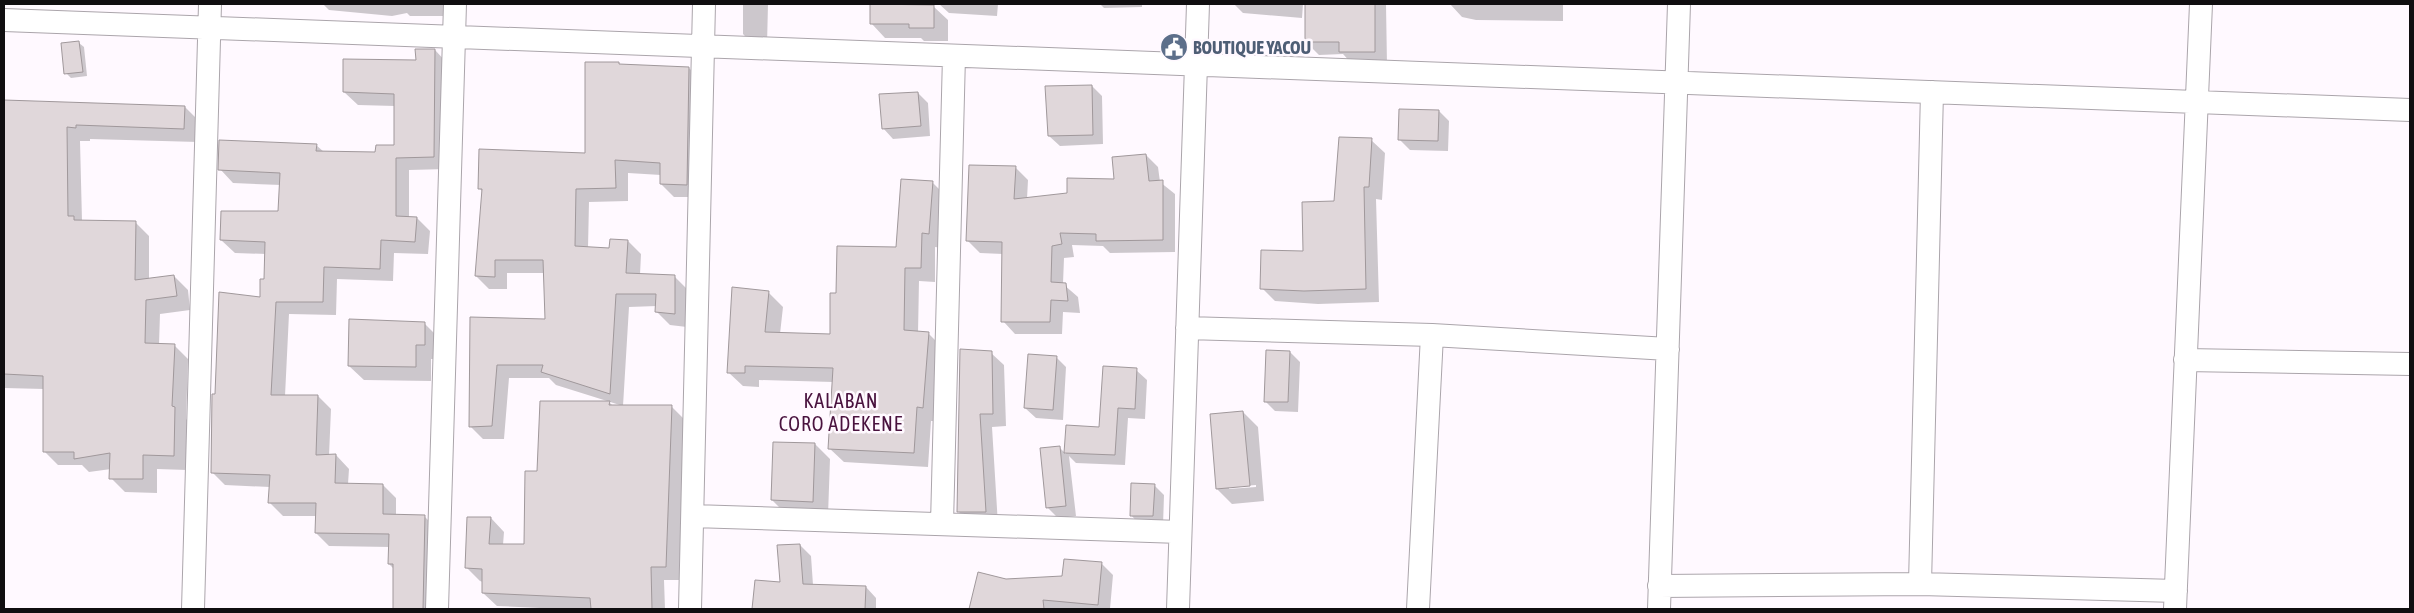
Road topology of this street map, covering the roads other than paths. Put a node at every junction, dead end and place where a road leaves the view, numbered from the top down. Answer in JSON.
{"nodes":[{"id":1,"x":210,"y":4,"type":"edge"},
{"id":2,"x":455,"y":4,"type":"edge"},
{"id":3,"x":704,"y":4,"type":"edge"},
{"id":4,"x":1198,"y":4,"type":"edge"},
{"id":5,"x":1679,"y":4,"type":"edge"},
{"id":6,"x":2201,"y":4,"type":"edge"},
{"id":7,"x":4,"y":20,"type":"edge"},
{"id":8,"x":209,"y":28,"type":"junction"},
{"id":9,"x":454,"y":37,"type":"junction"},
{"id":10,"x":703,"y":46,"type":"junction"},
{"id":11,"x":954,"y":56,"type":"junction"},
{"id":12,"x":1196,"y":65,"type":"junction"},
{"id":13,"x":1677,"y":83,"type":"junction"},
{"id":14,"x":1932,"y":92,"type":"junction"},
{"id":15,"x":2197,"y":102,"type":"junction"},
{"id":16,"x":2410,"y":110,"type":"edge"},
{"id":17,"x":1187,"y":328,"type":"junction"},
{"id":18,"x":1432,"y":335,"type":"junction"},
{"id":19,"x":1668,"y":349,"type":"junction"},
{"id":20,"x":2186,"y":360,"type":"junction"},
{"id":21,"x":2410,"y":364,"type":"edge"},
{"id":22,"x":692,"y":516,"type":"junction"},
{"id":23,"x":942,"y":524,"type":"junction"},
{"id":24,"x":1180,"y":532,"type":"junction"},
{"id":25,"x":1920,"y":584,"type":"junction"},
{"id":26,"x":1659,"y":586,"type":"junction"},
{"id":27,"x":2175,"y":600,"type":"edge"},
{"id":28,"x":193,"y":609,"type":"edge"},
{"id":29,"x":437,"y":609,"type":"edge"},
{"id":30,"x":690,"y":609,"type":"edge"},
{"id":31,"x":1178,"y":609,"type":"edge"},
{"id":32,"x":1418,"y":609,"type":"edge"},
{"id":33,"x":1659,"y":609,"type":"edge"}],
"edges":[{"from":1,"to":8,"type":"street"},
{"from":2,"to":9,"type":"street"},
{"from":3,"to":10,"type":"street"},
{"from":4,"to":12,"type":"street"},
{"from":5,"to":13,"type":"street"},
{"from":6,"to":15,"type":"street"},
{"from":7,"to":8,"type":"street"},
{"from":8,"to":9,"type":"street"},
{"from":8,"to":28,"type":"street"},
{"from":9,"to":10,"type":"street"},
{"from":9,"to":29,"type":"street"},
{"from":10,"to":11,"type":"street"},
{"from":10,"to":22,"type":"street"},
{"from":11,"to":12,"type":"street"},
{"from":11,"to":23,"type":"street"},
{"from":12,"to":13,"type":"street"},
{"from":12,"to":17,"type":"street"},
{"from":13,"to":14,"type":"street"},
{"from":13,"to":19,"type":"street"},
{"from":14,"to":15,"type":"street"},
{"from":14,"to":25,"type":"street"},
{"from":15,"to":16,"type":"street"},
{"from":15,"to":20,"type":"street"},
{"from":17,"to":18,"type":"street"},
{"from":17,"to":24,"type":"street"},
{"from":18,"to":19,"type":"street"},
{"from":18,"to":32,"type":"street"},
{"from":19,"to":26,"type":"street"},
{"from":20,"to":21,"type":"street"},
{"from":20,"to":27,"type":"street"},
{"from":22,"to":23,"type":"street"},
{"from":22,"to":30,"type":"street"},
{"from":23,"to":24,"type":"street"},
{"from":24,"to":31,"type":"street"},
{"from":25,"to":26,"type":"street"},
{"from":25,"to":27,"type":"street"},
{"from":26,"to":33,"type":"street"}]}
